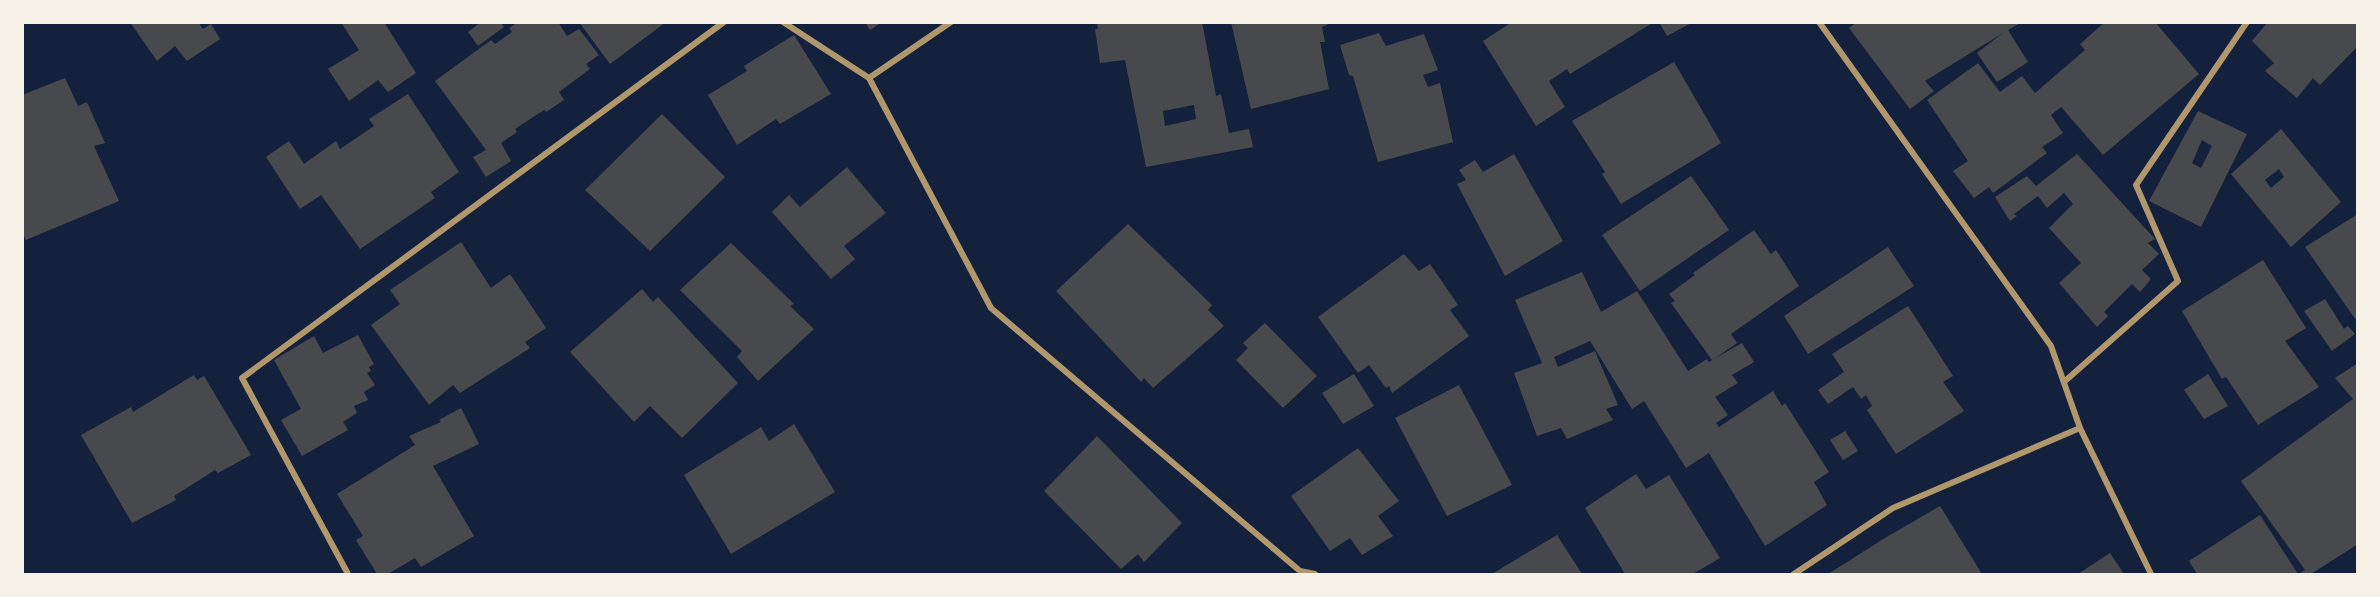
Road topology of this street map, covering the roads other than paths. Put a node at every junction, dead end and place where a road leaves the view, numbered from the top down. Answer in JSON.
{"nodes":[{"id":1,"x":724,"y":22,"type":"edge"},
{"id":2,"x":783,"y":22,"type":"edge"},
{"id":3,"x":951,"y":22,"type":"edge"},
{"id":4,"x":1819,"y":22,"type":"edge"},
{"id":5,"x":2247,"y":22,"type":"edge"},
{"id":6,"x":868,"y":78,"type":"junction"},
{"id":7,"x":2064,"y":382,"type":"junction"},
{"id":8,"x":2080,"y":428,"type":"junction"},
{"id":9,"x":1300,"y":571,"type":"junction"},
{"id":10,"x":348,"y":574,"type":"edge"},
{"id":11,"x":1292,"y":574,"type":"edge"},
{"id":12,"x":1315,"y":574,"type":"edge"},
{"id":13,"x":1794,"y":574,"type":"edge"},
{"id":14,"x":2151,"y":574,"type":"edge"}],
"edges":[{"from":1,"to":10,"type":"street"},
{"from":2,"to":6,"type":"street"},
{"from":3,"to":6,"type":"street"},
{"from":4,"to":7,"type":"street"},
{"from":5,"to":7,"type":"street"},
{"from":6,"to":9,"type":"street"},
{"from":7,"to":8,"type":"street"},
{"from":8,"to":13,"type":"street"},
{"from":8,"to":14,"type":"street"},
{"from":9,"to":11,"type":"street"},
{"from":9,"to":12,"type":"street"}]}
